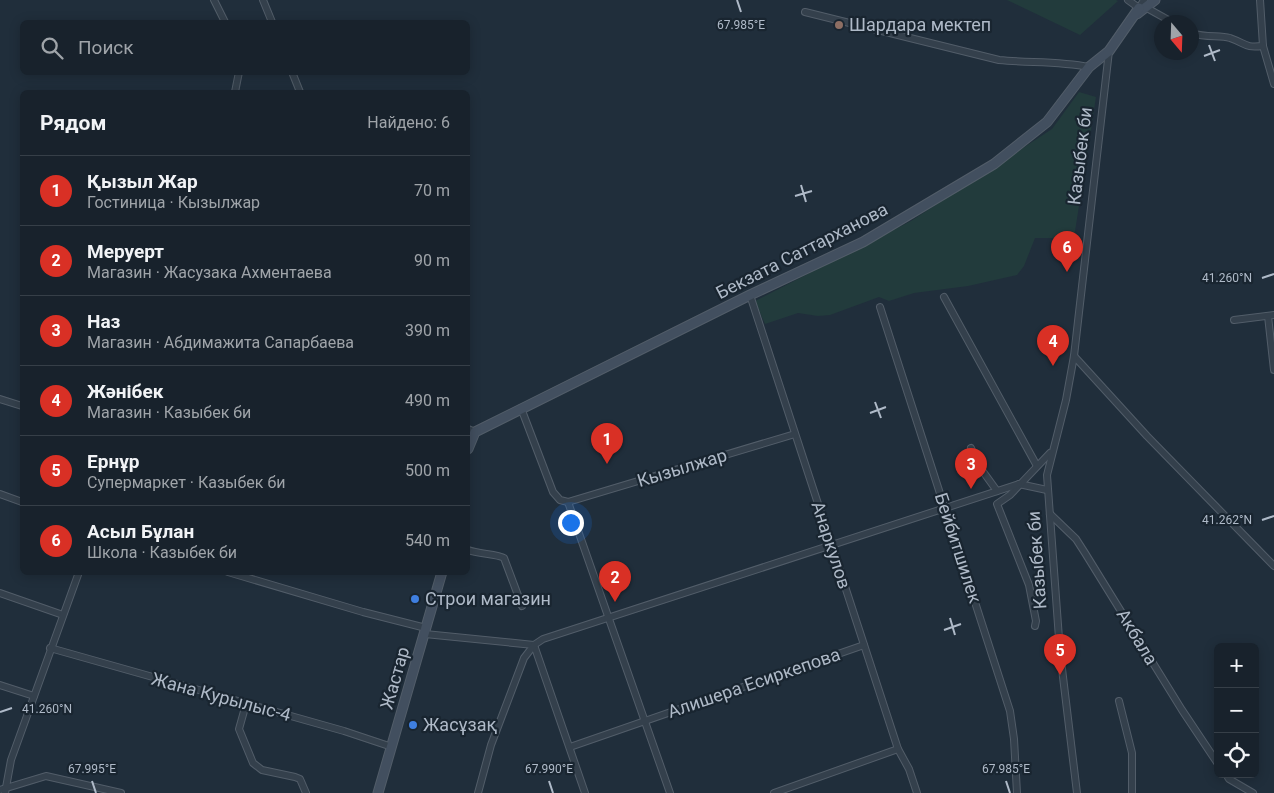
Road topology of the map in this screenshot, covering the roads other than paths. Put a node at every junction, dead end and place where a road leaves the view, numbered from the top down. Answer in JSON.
{"nodes":[{"id":1,"x":214,"y":0,"type":"edge"},
{"id":2,"x":263,"y":0,"type":"edge"},
{"id":3,"x":1128,"y":0,"type":"edge"},
{"id":4,"x":1155,"y":0,"type":"edge"},
{"id":5,"x":1260,"y":0,"type":"edge"},
{"id":6,"x":1141,"y":7,"type":"edge"},
{"id":7,"x":805,"y":12,"type":"dead end"},
{"id":8,"x":1158,"y":15,"type":"edge"},
{"id":9,"x":223,"y":20,"type":"edge"},
{"id":10,"x":271,"y":20,"type":"edge"},
{"id":11,"x":1199,"y":35,"type":"edge"},
{"id":12,"x":1264,"y":46,"type":"junction"},
{"id":13,"x":1109,"y":51,"type":"junction"},
{"id":14,"x":1089,"y":67,"type":"junction"},
{"id":15,"x":238,"y":75,"type":"edge"},
{"id":16,"x":293,"y":75,"type":"edge"},
{"id":17,"x":1274,"y":84,"type":"edge"},
{"id":18,"x":235,"y":90,"type":"edge"},
{"id":19,"x":299,"y":90,"type":"edge"},
{"id":20,"x":750,"y":295,"type":"junction"},
{"id":21,"x":944,"y":297,"type":"dead end"},
{"id":22,"x":880,"y":307,"type":"dead end"},
{"id":23,"x":1271,"y":315,"type":"edge"},
{"id":24,"x":1234,"y":320,"type":"dead end"},
{"id":25,"x":1074,"y":356,"type":"junction"},
{"id":26,"x":1274,"y":370,"type":"edge"},
{"id":27,"x":0,"y":399,"type":"edge"},
{"id":28,"x":20,"y":405,"type":"edge"},
{"id":29,"x":521,"y":408,"type":"junction"},
{"id":30,"x":472,"y":430,"type":"edge"},
{"id":31,"x":795,"y":434,"type":"junction"},
{"id":32,"x":971,"y":448,"type":"dead end"},
{"id":33,"x":1051,"y":452,"type":"junction"},
{"id":34,"x":1037,"y":466,"type":"junction"},
{"id":35,"x":1019,"y":484,"type":"junction"},
{"id":36,"x":1047,"y":490,"type":"junction"},
{"id":37,"x":997,"y":491,"type":"junction"},
{"id":38,"x":0,"y":494,"type":"edge"},
{"id":39,"x":20,"y":501,"type":"edge"},
{"id":40,"x":568,"y":502,"type":"junction"},
{"id":41,"x":946,"y":507,"type":"junction"},
{"id":42,"x":1050,"y":514,"type":"junction"},
{"id":43,"x":831,"y":546,"type":"junction"},
{"id":44,"x":470,"y":551,"type":"edge"},
{"id":45,"x":1274,"y":566,"type":"edge"},
{"id":46,"x":78,"y":575,"type":"edge"},
{"id":47,"x":238,"y":575,"type":"edge"},
{"id":48,"x":441,"y":575,"type":"edge"},
{"id":49,"x":0,"y":593,"type":"edge"},
{"id":50,"x":522,"y":606,"type":"dead end"},
{"id":51,"x":63,"y":615,"type":"junction"},
{"id":52,"x":610,"y":618,"type":"junction"},
{"id":53,"x":1035,"y":626,"type":"dead end"},
{"id":54,"x":425,"y":631,"type":"junction"},
{"id":55,"x":534,"y":645,"type":"junction"},
{"id":56,"x":864,"y":645,"type":"junction"},
{"id":57,"x":50,"y":648,"type":"junction"},
{"id":58,"x":0,"y":685,"type":"edge"},
{"id":59,"x":34,"y":696,"type":"junction"},
{"id":60,"x":1118,"y":702,"type":"dead end"},
{"id":61,"x":246,"y":704,"type":"junction"},
{"id":62,"x":644,"y":720,"type":"junction"},
{"id":63,"x":392,"y":747,"type":"junction"},
{"id":64,"x":570,"y":747,"type":"junction"},
{"id":65,"x":898,"y":749,"type":"junction"},
{"id":66,"x":1214,"y":758,"type":"edge"},
{"id":67,"x":1228,"y":778,"type":"edge"},
{"id":68,"x":3,"y":791,"type":"edge"},
{"id":69,"x":121,"y":793,"type":"edge"},
{"id":70,"x":306,"y":793,"type":"edge"},
{"id":71,"x":378,"y":793,"type":"edge"},
{"id":72,"x":478,"y":793,"type":"edge"},
{"id":73,"x":585,"y":793,"type":"edge"},
{"id":74,"x":670,"y":793,"type":"edge"},
{"id":75,"x":774,"y":793,"type":"edge"},
{"id":76,"x":917,"y":793,"type":"edge"},
{"id":77,"x":1017,"y":793,"type":"edge"},
{"id":78,"x":1077,"y":793,"type":"edge"},
{"id":79,"x":1132,"y":793,"type":"edge"},
{"id":80,"x":1253,"y":793,"type":"edge"}],
"edges":[{"from":1,"to":9,"type":"street"},
{"from":2,"to":10,"type":"street"},
{"from":3,"to":6,"type":"street"},
{"from":4,"to":6,"type":"street"},
{"from":5,"to":12,"type":"street"},
{"from":6,"to":8,"type":"street"},
{"from":6,"to":13,"type":"street"},
{"from":7,"to":14,"type":"street"},
{"from":11,"to":12,"type":"street"},
{"from":12,"to":17,"type":"street"},
{"from":13,"to":14,"type":"street","name":"Бекзата Саттарханова"},
{"from":13,"to":25,"type":"street","name":"Казыбек би"},
{"from":14,"to":20,"type":"street","name":"Бекзата Саттарханова"},
{"from":15,"to":18,"type":"street"},
{"from":16,"to":19,"type":"street"},
{"from":20,"to":29,"type":"street","name":"Бекзата Саттарханова"},
{"from":20,"to":31,"type":"street","name":"Анаркулов"},
{"from":21,"to":34,"type":"street"},
{"from":22,"to":41,"type":"street","name":"Бейбитшилек"},
{"from":23,"to":24,"type":"street"},
{"from":23,"to":26,"type":"street"},
{"from":25,"to":33,"type":"street","name":"Казыбек би"},
{"from":25,"to":45,"type":"street"},
{"from":27,"to":28,"type":"street"},
{"from":29,"to":30,"type":"street","name":"Бекзата Саттарханова"},
{"from":29,"to":40,"type":"street"},
{"from":31,"to":40,"type":"street","name":"Кызылжар"},
{"from":31,"to":43,"type":"street","name":"Анаркулов"},
{"from":32,"to":37,"type":"street"},
{"from":33,"to":34,"type":"street"},
{"from":33,"to":36,"type":"street","name":"Казыбек би"},
{"from":34,"to":35,"type":"street"},
{"from":35,"to":36,"type":"street"},
{"from":35,"to":37,"type":"street"},
{"from":35,"to":53,"type":"street"},
{"from":36,"to":42,"type":"street","name":"Казыбек би"},
{"from":37,"to":41,"type":"street"},
{"from":38,"to":39,"type":"street"},
{"from":40,"to":52,"type":"street"},
{"from":41,"to":43,"type":"street"},
{"from":41,"to":77,"type":"street","name":"Бейбитшилек"},
{"from":42,"to":66,"type":"street","name":"Акбала"},
{"from":42,"to":78,"type":"street","name":"Казыбек би"},
{"from":43,"to":52,"type":"street"},
{"from":43,"to":56,"type":"street","name":"Анаркулов"},
{"from":44,"to":50,"type":"street"},
{"from":46,"to":51,"type":"street"},
{"from":47,"to":54,"type":"street"},
{"from":48,"to":54,"type":"street","name":"Жастар"},
{"from":49,"to":51,"type":"street"},
{"from":51,"to":57,"type":"street"},
{"from":52,"to":55,"type":"street"},
{"from":52,"to":62,"type":"street"},
{"from":54,"to":55,"type":"street"},
{"from":54,"to":63,"type":"street","name":"Жастар"},
{"from":55,"to":64,"type":"street"},
{"from":55,"to":72,"type":"street"},
{"from":56,"to":62,"type":"street","name":"Алишера Есиркепова"},
{"from":56,"to":65,"type":"street","name":"Анаркулов"},
{"from":57,"to":59,"type":"street"},
{"from":57,"to":61,"type":"street","name":"Жана Курылыс-4"},
{"from":58,"to":59,"type":"street"},
{"from":59,"to":68,"type":"street"},
{"from":60,"to":79,"type":"street"},
{"from":61,"to":63,"type":"street","name":"Жана Курылыс-4"},
{"from":61,"to":70,"type":"street"},
{"from":62,"to":64,"type":"street","name":"Алишера Есиркепова"},
{"from":62,"to":74,"type":"street"},
{"from":63,"to":71,"type":"street","name":"Жастар"},
{"from":64,"to":73,"type":"street"},
{"from":65,"to":75,"type":"street"},
{"from":65,"to":76,"type":"street","name":"Анаркулов"},
{"from":67,"to":80,"type":"street"},
{"from":68,"to":69,"type":"street"}]}
